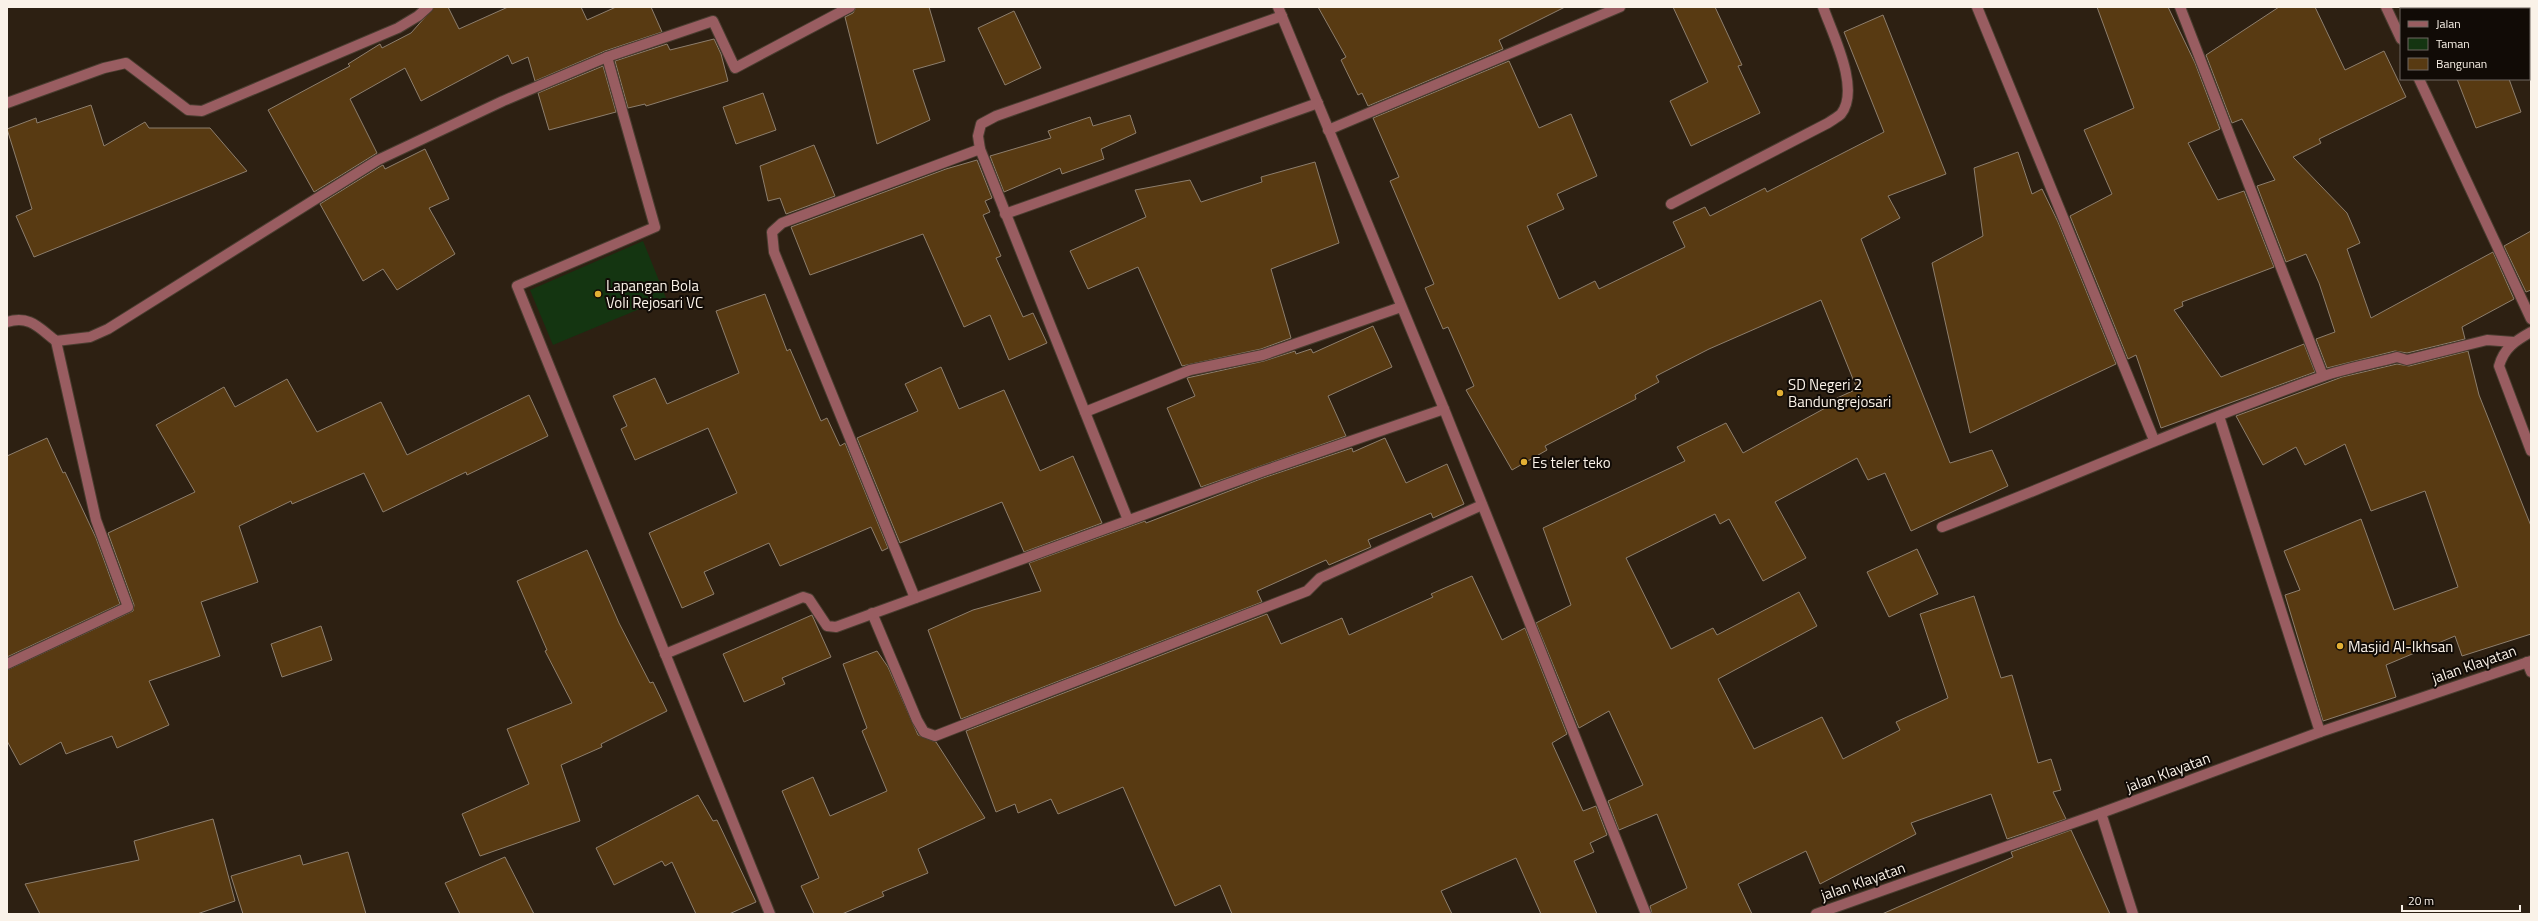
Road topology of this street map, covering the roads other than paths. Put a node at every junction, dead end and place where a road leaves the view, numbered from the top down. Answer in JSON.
{"nodes":[{"id":1,"x":428,"y":7,"type":"edge"},
{"id":2,"x":850,"y":7,"type":"edge"},
{"id":3,"x":1620,"y":7,"type":"edge"},
{"id":4,"x":1823,"y":7,"type":"edge"},
{"id":5,"x":1977,"y":7,"type":"edge"},
{"id":6,"x":2180,"y":7,"type":"edge"},
{"id":7,"x":2386,"y":7,"type":"edge"},
{"id":8,"x":1280,"y":12,"type":"edge"},
{"id":9,"x":2400,"y":37,"type":"edge"},
{"id":10,"x":607,"y":57,"type":"junction"},
{"id":11,"x":2420,"y":80,"type":"edge"},
{"id":12,"x":7,"y":103,"type":"edge"},
{"id":13,"x":1318,"y":103,"type":"junction"},
{"id":14,"x":1328,"y":130,"type":"junction"},
{"id":15,"x":980,"y":149,"type":"junction"},
{"id":16,"x":1671,"y":204,"type":"dead end"},
{"id":17,"x":1005,"y":214,"type":"junction"},
{"id":18,"x":1401,"y":307,"type":"junction"},
{"id":19,"x":2531,"y":319,"type":"edge"},
{"id":20,"x":7,"y":322,"type":"edge"},
{"id":21,"x":2531,"y":332,"type":"edge"},
{"id":22,"x":56,"y":341,"type":"junction"},
{"id":23,"x":2514,"y":342,"type":"junction"},
{"id":24,"x":2322,"y":376,"type":"junction"},
{"id":25,"x":1444,"y":409,"type":"junction"},
{"id":26,"x":1085,"y":412,"type":"junction"},
{"id":27,"x":2219,"y":416,"type":"junction"},
{"id":28,"x":2154,"y":440,"type":"junction"},
{"id":29,"x":2531,"y":451,"type":"edge"},
{"id":30,"x":1482,"y":505,"type":"junction"},
{"id":31,"x":1128,"y":520,"type":"junction"},
{"id":32,"x":1942,"y":528,"type":"dead end"},
{"id":33,"x":915,"y":598,"type":"junction"},
{"id":34,"x":872,"y":613,"type":"junction"},
{"id":35,"x":665,"y":654,"type":"junction"},
{"id":36,"x":2529,"y":661,"type":"edge"},
{"id":37,"x":7,"y":664,"type":"edge"},
{"id":38,"x":2531,"y":672,"type":"edge"},
{"id":39,"x":2320,"y":732,"type":"junction"},
{"id":40,"x":2101,"y":813,"type":"junction"},
{"id":41,"x":770,"y":914,"type":"edge"},
{"id":42,"x":1646,"y":914,"type":"edge"},
{"id":43,"x":1816,"y":914,"type":"edge"},
{"id":44,"x":2133,"y":914,"type":"edge"}],
"edges":[{"from":1,"to":12,"type":"street"},
{"from":2,"to":10,"type":"street"},
{"from":3,"to":14,"type":"street"},
{"from":4,"to":16,"type":"street"},
{"from":5,"to":28,"type":"street"},
{"from":6,"to":24,"type":"street"},
{"from":7,"to":9,"type":"street"},
{"from":8,"to":13,"type":"street"},
{"from":8,"to":15,"type":"street"},
{"from":10,"to":22,"type":"street"},
{"from":10,"to":35,"type":"street"},
{"from":11,"to":19,"type":"street"},
{"from":13,"to":14,"type":"street"},
{"from":13,"to":17,"type":"street"},
{"from":14,"to":18,"type":"street"},
{"from":15,"to":17,"type":"street"},
{"from":15,"to":33,"type":"street"},
{"from":17,"to":26,"type":"street"},
{"from":18,"to":25,"type":"street"},
{"from":18,"to":26,"type":"street"},
{"from":20,"to":22,"type":"street"},
{"from":21,"to":23,"type":"street"},
{"from":22,"to":37,"type":"street"},
{"from":23,"to":24,"type":"street"},
{"from":23,"to":29,"type":"street"},
{"from":24,"to":27,"type":"street"},
{"from":25,"to":30,"type":"street"},
{"from":25,"to":31,"type":"street"},
{"from":26,"to":31,"type":"street"},
{"from":27,"to":28,"type":"street"},
{"from":27,"to":39,"type":"street"},
{"from":28,"to":32,"type":"street"},
{"from":30,"to":34,"type":"street"},
{"from":30,"to":42,"type":"street"},
{"from":31,"to":33,"type":"street"},
{"from":33,"to":34,"type":"street"},
{"from":34,"to":35,"type":"street"},
{"from":35,"to":41,"type":"street"},
{"from":36,"to":38,"type":"street"},
{"from":36,"to":39,"type":"street","name":"jalan Klayatan"},
{"from":39,"to":40,"type":"street","name":"jalan Klayatan"},
{"from":40,"to":43,"type":"street","name":"jalan Klayatan"},
{"from":40,"to":44,"type":"street"}]}
